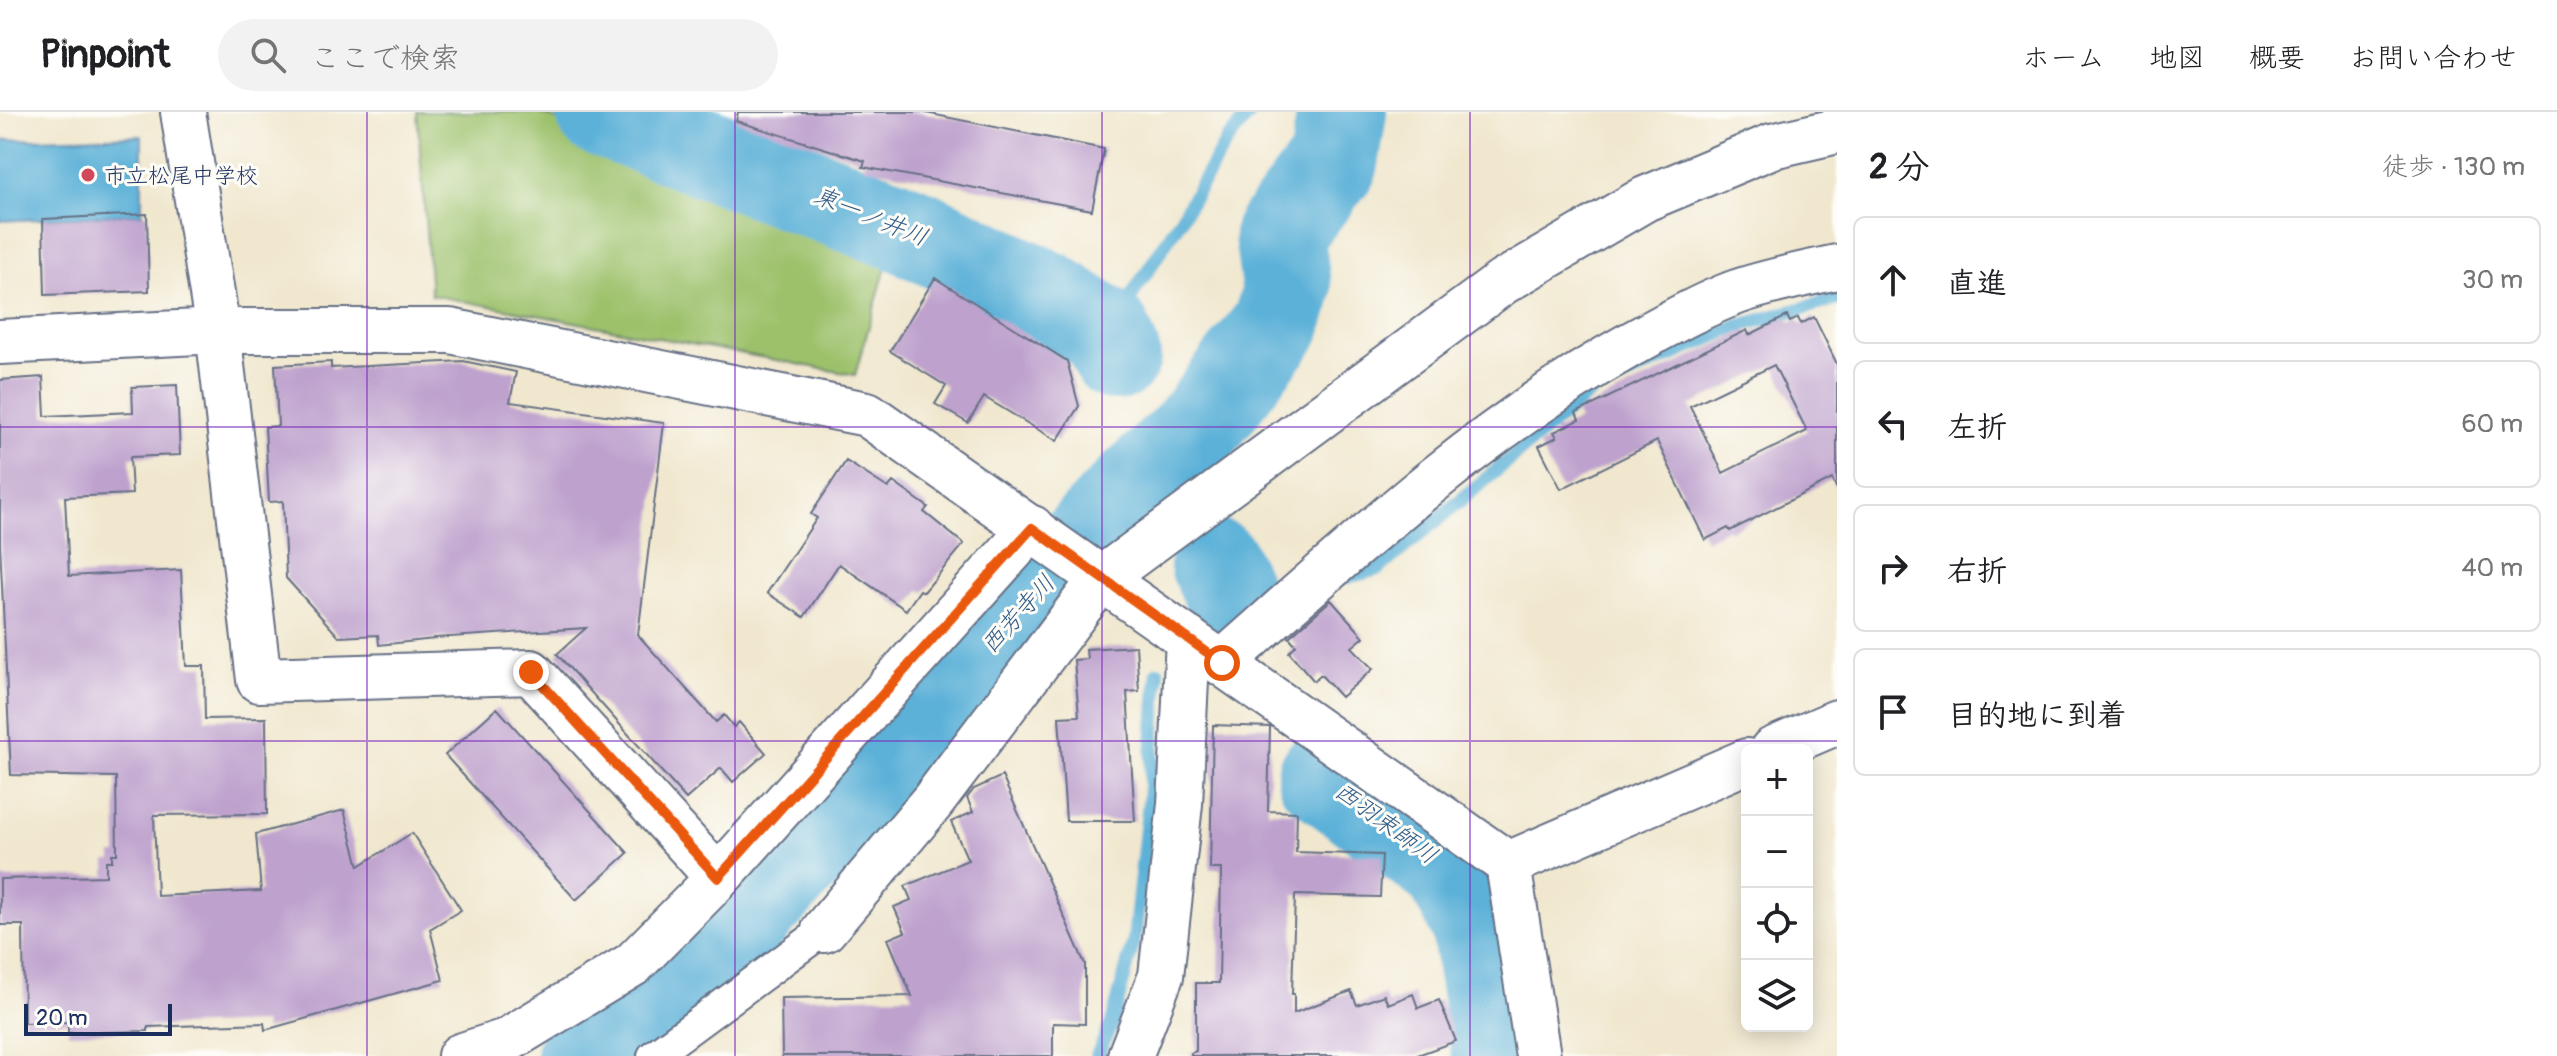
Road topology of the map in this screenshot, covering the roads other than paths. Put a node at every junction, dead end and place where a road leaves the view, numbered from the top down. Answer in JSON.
{"nodes":[{"id":1,"x":183,"y":112,"type":"edge"},
{"id":2,"x":1837,"y":131,"type":"edge"},
{"id":3,"x":1837,"y":267,"type":"edge"},
{"id":4,"x":218,"y":331,"type":"junction"},
{"id":5,"x":0,"y":342,"type":"edge"},
{"id":6,"x":1032,"y":528,"type":"junction"},
{"id":7,"x":1102,"y":578,"type":"junction"},
{"id":8,"x":1205,"y":651,"type":"junction"},
{"id":9,"x":1837,"y":722,"type":"edge"},
{"id":10,"x":1786,"y":744,"type":"edge"},
{"id":11,"x":1741,"y":764,"type":"edge"},
{"id":12,"x":1508,"y":864,"type":"junction"},
{"id":13,"x":718,"y":878,"type":"junction"},
{"id":14,"x":824,"y":930,"type":"joint"},
{"id":15,"x":460,"y":1056,"type":"edge"},
{"id":16,"x":653,"y":1056,"type":"edge"},
{"id":17,"x":1130,"y":1056,"type":"edge"},
{"id":18,"x":1538,"y":1056,"type":"edge"}],
"edges":[{"from":1,"to":4,"type":"street"},
{"from":2,"to":7,"type":"street"},
{"from":3,"to":8,"type":"street"},
{"from":4,"to":5,"type":"street"},
{"from":4,"to":6,"type":"street"},
{"from":4,"to":13,"type":"street"},
{"from":6,"to":7,"type":"street"},
{"from":6,"to":13,"type":"street"},
{"from":7,"to":8,"type":"street"},
{"from":7,"to":14,"type":"street"},
{"from":8,"to":12,"type":"street"},
{"from":8,"to":17,"type":"street"},
{"from":9,"to":10,"type":"street"},
{"from":11,"to":12,"type":"street"},
{"from":12,"to":18,"type":"street"},
{"from":13,"to":15,"type":"street"},
{"from":14,"to":16,"type":"lane"}]}
